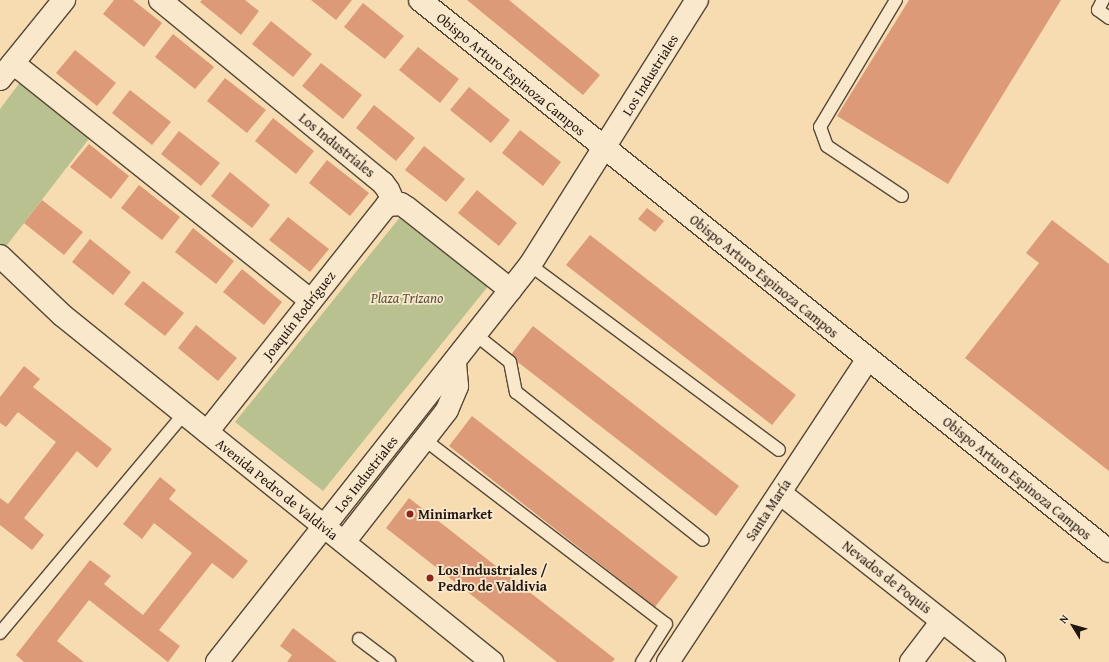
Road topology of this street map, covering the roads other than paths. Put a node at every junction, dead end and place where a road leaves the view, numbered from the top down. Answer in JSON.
{"nodes":[{"id":1,"x":64,"y":0,"type":"edge"},
{"id":2,"x":160,"y":0,"type":"edge"},
{"id":3,"x":420,"y":0,"type":"edge"},
{"id":4,"x":697,"y":0,"type":"edge"},
{"id":5,"x":896,"y":0,"type":"edge"},
{"id":6,"x":1103,"y":0,"type":"edge"},
{"id":7,"x":1109,"y":18,"type":"edge"},
{"id":8,"x":6,"y":71,"type":"edge"},
{"id":9,"x":605,"y":149,"type":"junction"},
{"id":10,"x":902,"y":196,"type":"dead end"},
{"id":11,"x":394,"y":204,"type":"junction"},
{"id":12,"x":0,"y":256,"type":"edge"},
{"id":13,"x":530,"y":265,"type":"junction"},
{"id":14,"x":0,"y":276,"type":"edge"},
{"id":15,"x":511,"y":290,"type":"junction"},
{"id":16,"x":311,"y":301,"type":"junction"},
{"id":17,"x":62,"y":315,"type":"junction"},
{"id":18,"x":476,"y":335,"type":"junction"},
{"id":19,"x":868,"y":359,"type":"junction"},
{"id":20,"x":455,"y":362,"type":"junction"},
{"id":21,"x":184,"y":414,"type":"junction"},
{"id":22,"x":207,"y":432,"type":"junction"},
{"id":23,"x":425,"y":440,"type":"junction"},
{"id":24,"x":779,"y":450,"type":"dead end"},
{"id":25,"x":780,"y":493,"type":"junction"},
{"id":26,"x":324,"y":527,"type":"junction"},
{"id":27,"x":703,"y":540,"type":"dead end"},
{"id":28,"x":344,"y":542,"type":"junction"},
{"id":29,"x":1109,"y":551,"type":"edge"},
{"id":30,"x":942,"y":621,"type":"junction"},
{"id":31,"x":0,"y":633,"type":"edge"},
{"id":32,"x":359,"y":639,"type":"dead end"},
{"id":33,"x":483,"y":659,"type":"edge"},
{"id":34,"x":217,"y":662,"type":"edge"},
{"id":35,"x":388,"y":662,"type":"edge"},
{"id":36,"x":642,"y":662,"type":"edge"},
{"id":37,"x":668,"y":662,"type":"edge"},
{"id":38,"x":911,"y":662,"type":"edge"},
{"id":39,"x":994,"y":662,"type":"edge"}],
"edges":[{"from":1,"to":8,"type":"street"},
{"from":2,"to":11,"type":"street","name":"Los Industriales"},
{"from":3,"to":9,"type":"street","name":"Obispo Arturo Espinoza Campos"},
{"from":4,"to":9,"type":"street","name":"Los Industriales"},
{"from":5,"to":10,"type":"lane"},
{"from":6,"to":7,"type":"lane"},
{"from":8,"to":16,"type":"street"},
{"from":9,"to":13,"type":"street","name":"Los Industriales"},
{"from":9,"to":19,"type":"street","name":"Obispo Arturo Espinoza Campos"},
{"from":11,"to":15,"type":"street"},
{"from":11,"to":16,"type":"street","name":"Joaquín Rodríguez"},
{"from":12,"to":17,"type":"street","name":"Avenida Pedro de Valdivia"},
{"from":13,"to":15,"type":"street","name":"Los Industriales"},
{"from":13,"to":24,"type":"lane"},
{"from":14,"to":17,"type":"street","name":"Avenida Pedro de Valdivia"},
{"from":15,"to":18,"type":"street","name":"Los Industriales"},
{"from":16,"to":22,"type":"street","name":"Joaquín Rodríguez"},
{"from":17,"to":21,"type":"street","name":"Avenida Pedro de Valdivia"},
{"from":18,"to":20,"type":"street","name":"Los Industriales"},
{"from":18,"to":27,"type":"lane"},
{"from":19,"to":25,"type":"street","name":"Santa María"},
{"from":19,"to":29,"type":"street","name":"Obispo Arturo Espinoza Campos"},
{"from":20,"to":23,"type":"street","name":"Los Industriales"},
{"from":20,"to":26,"type":"street","name":"Los Industriales"},
{"from":21,"to":22,"type":"street","name":"Avenida Pedro de Valdivia"},
{"from":21,"to":31,"type":"lane"},
{"from":22,"to":26,"type":"street","name":"Avenida Pedro de Valdivia"},
{"from":23,"to":28,"type":"street","name":"Los Industriales"},
{"from":23,"to":36,"type":"lane"},
{"from":25,"to":30,"type":"street","name":"Nevados de Poquis"},
{"from":25,"to":37,"type":"street","name":"Santa María"},
{"from":26,"to":28,"type":"street","name":"Avenida Pedro de Valdivia"},
{"from":26,"to":34,"type":"street","name":"Los Industriales"},
{"from":28,"to":33,"type":"street","name":"Avenida Pedro de Valdivia"},
{"from":30,"to":38,"type":"street"},
{"from":30,"to":39,"type":"street","name":"Nevados de Poquis"},
{"from":32,"to":35,"type":"lane"}]}
